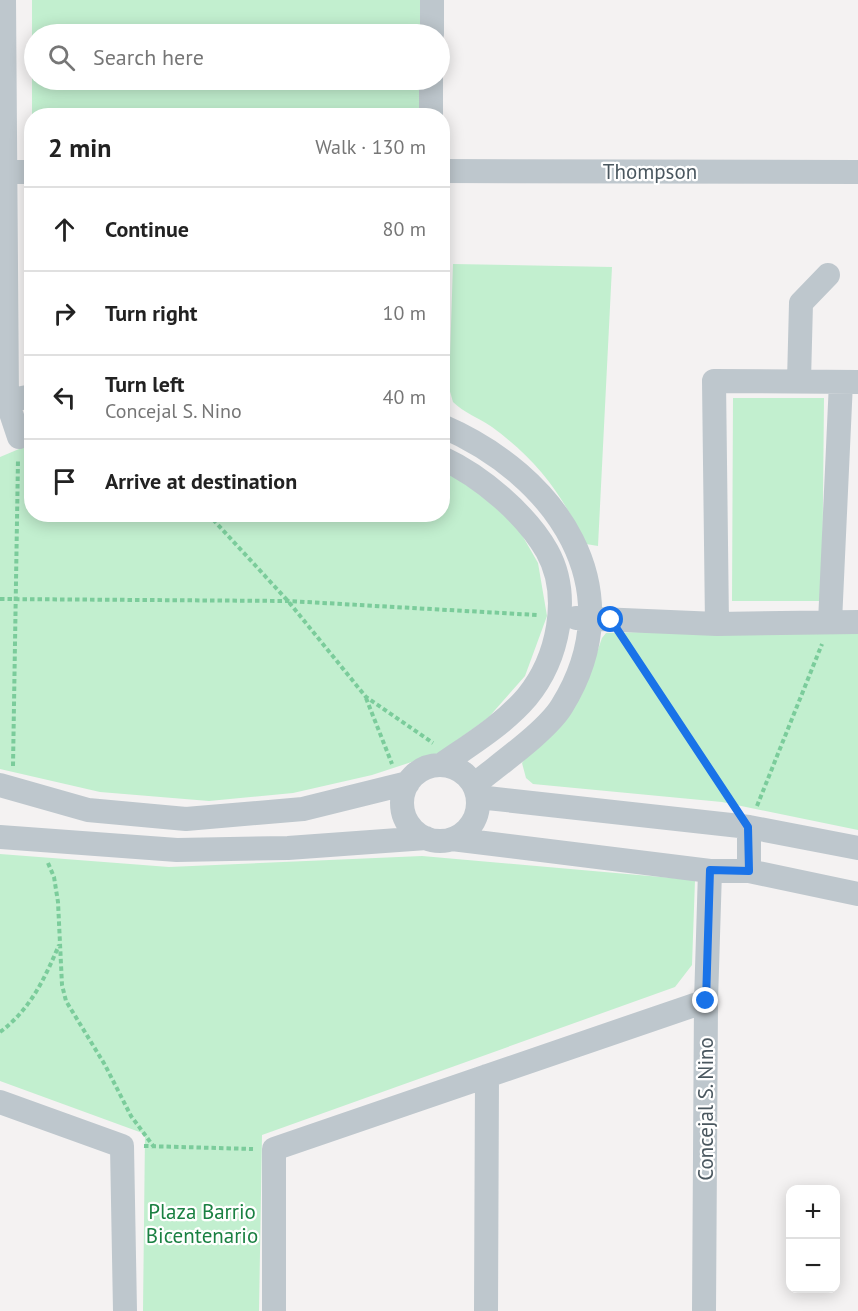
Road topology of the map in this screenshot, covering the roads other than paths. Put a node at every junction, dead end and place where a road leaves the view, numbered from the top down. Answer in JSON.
{"nodes":[{"id":1,"x":4,"y":0,"type":"edge"},
{"id":2,"x":432,"y":0,"type":"edge"},
{"id":3,"x":432,"y":24,"type":"edge"},
{"id":4,"x":431,"y":90,"type":"edge"},
{"id":5,"x":431,"y":108,"type":"edge"},
{"id":6,"x":450,"y":171,"type":"edge"},
{"id":7,"x":2,"y":172,"type":"edge"},
{"id":8,"x":24,"y":172,"type":"edge"},
{"id":9,"x":858,"y":172,"type":"edge"},
{"id":10,"x":828,"y":275,"type":"dead end"},
{"id":11,"x":799,"y":381,"type":"junction"},
{"id":12,"x":850,"y":382,"type":"edge"},
{"id":13,"x":24,"y":398,"type":"edge"},
{"id":14,"x":4,"y":403,"type":"edge"},
{"id":15,"x":450,"y":429,"type":"edge"},
{"id":16,"x":17,"y":438,"type":"edge"},
{"id":17,"x":450,"y":463,"type":"edge"},
{"id":18,"x":559,"y":617,"type":"junction"},
{"id":19,"x":602,"y":619,"type":"junction"},
{"id":20,"x":831,"y":621,"type":"junction"},
{"id":21,"x":858,"y":622,"type":"edge"},
{"id":22,"x":717,"y":624,"type":"junction"},
{"id":23,"x":447,"y":761,"type":"junction"},
{"id":24,"x":404,"y":784,"type":"junction"},
{"id":25,"x":6,"y":787,"type":"edge"},
{"id":26,"x":476,"y":791,"type":"junction"},
{"id":27,"x":748,"y":827,"type":"junction"},
{"id":28,"x":0,"y":837,"type":"edge"},
{"id":29,"x":426,"y":838,"type":"junction"},
{"id":30,"x":452,"y":839,"type":"junction"},
{"id":31,"x":858,"y":848,"type":"edge"},
{"id":32,"x":710,"y":870,"type":"junction"},
{"id":33,"x":749,"y":871,"type":"junction"},
{"id":34,"x":858,"y":894,"type":"edge"},
{"id":35,"x":706,"y":1001,"type":"junction"},
{"id":36,"x":488,"y":1076,"type":"junction"},
{"id":37,"x":0,"y":1102,"type":"edge"},
{"id":38,"x":125,"y":1311,"type":"edge"},
{"id":39,"x":274,"y":1311,"type":"edge"},
{"id":40,"x":486,"y":1311,"type":"edge"},
{"id":41,"x":704,"y":1311,"type":"edge"}],
"edges":[{"from":1,"to":7,"type":"street"},
{"from":2,"to":3,"type":"street"},
{"from":4,"to":5,"type":"street"},
{"from":6,"to":9,"type":"street","name":"Thompson"},
{"from":7,"to":8,"type":"street"},
{"from":7,"to":14,"type":"street"},
{"from":10,"to":11,"type":"street"},
{"from":11,"to":12,"type":"street"},
{"from":11,"to":22,"type":"street"},
{"from":12,"to":20,"type":"street"},
{"from":13,"to":14,"type":"street"},
{"from":14,"to":16,"type":"street"},
{"from":15,"to":19,"type":"street"},
{"from":17,"to":18,"type":"street"},
{"from":18,"to":19,"type":"street"},
{"from":18,"to":23,"type":"street"},
{"from":19,"to":22,"type":"street"},
{"from":19,"to":26,"type":"street"},
{"from":20,"to":21,"type":"street"},
{"from":20,"to":22,"type":"street"},
{"from":23,"to":24,"type":"street"},
{"from":23,"to":26,"type":"street"},
{"from":24,"to":25,"type":"street"},
{"from":24,"to":29,"type":"street"},
{"from":26,"to":27,"type":"street"},
{"from":26,"to":30,"type":"street"},
{"from":27,"to":31,"type":"street"},
{"from":27,"to":33,"type":"street"},
{"from":28,"to":29,"type":"street"},
{"from":29,"to":30,"type":"street"},
{"from":30,"to":32,"type":"street"},
{"from":32,"to":33,"type":"street"},
{"from":32,"to":35,"type":"street","name":"Concejal S. Nino"},
{"from":33,"to":34,"type":"street"},
{"from":35,"to":36,"type":"street"},
{"from":35,"to":41,"type":"street","name":"Concejal S. Nino"},
{"from":36,"to":39,"type":"street"},
{"from":36,"to":40,"type":"street"},
{"from":37,"to":38,"type":"street"}]}
